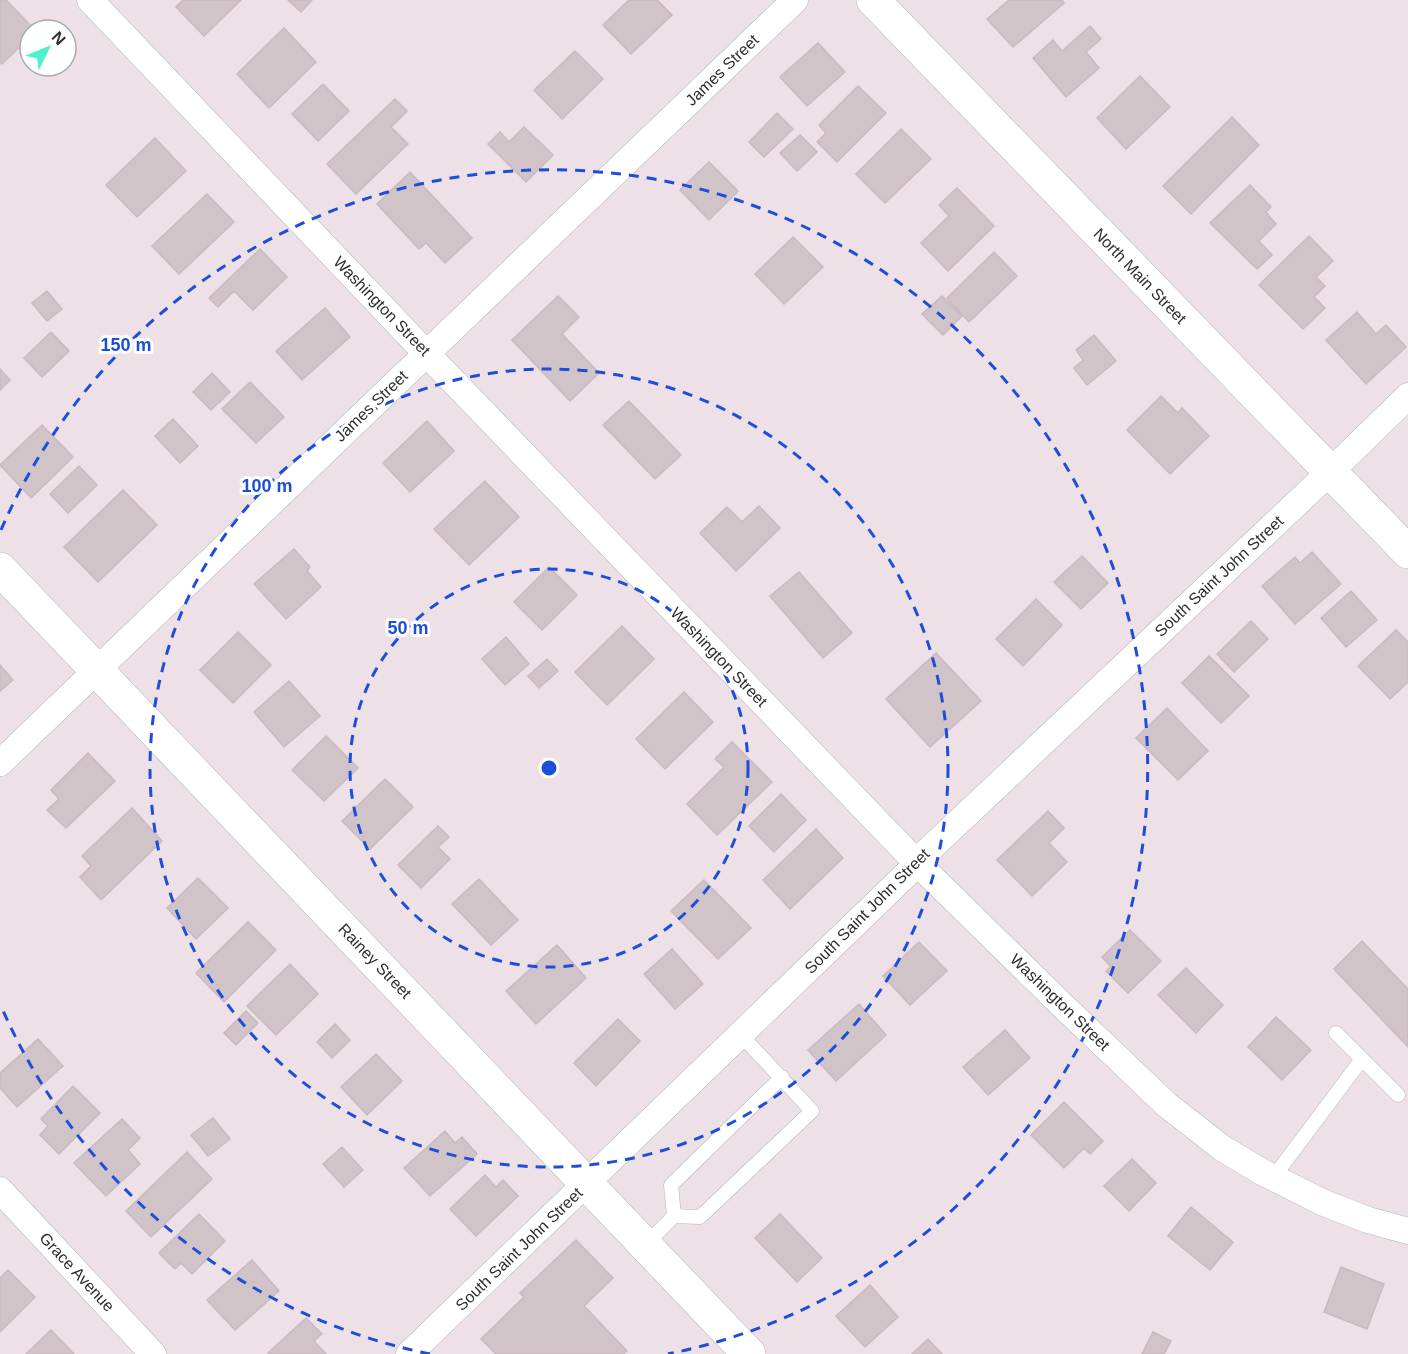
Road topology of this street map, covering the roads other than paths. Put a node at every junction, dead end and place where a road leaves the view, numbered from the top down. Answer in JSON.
{"nodes":[{"id":1,"x":90,"y":0,"type":"edge"},
{"id":2,"x":795,"y":0,"type":"edge"},
{"id":3,"x":873,"y":0,"type":"edge"},
{"id":4,"x":426,"y":353,"type":"junction"},
{"id":5,"x":1408,"y":396,"type":"edge"},
{"id":6,"x":1330,"y":472,"type":"junction"},
{"id":7,"x":1408,"y":552,"type":"edge"},
{"id":8,"x":0,"y":569,"type":"edge"},
{"id":9,"x":97,"y":671,"type":"junction"},
{"id":10,"x":0,"y":763,"type":"edge"},
{"id":11,"x":916,"y":862,"type":"junction"},
{"id":12,"x":1336,"y":1033,"type":"dead end"},
{"id":13,"x":740,"y":1034,"type":"junction"},
{"id":14,"x":1362,"y":1059,"type":"junction"},
{"id":15,"x":782,"y":1077,"type":"junction"},
{"id":16,"x":1398,"y":1095,"type":"dead end"},
{"id":17,"x":1273,"y":1178,"type":"junction"},
{"id":18,"x":587,"y":1184,"type":"junction"},
{"id":19,"x":0,"y":1191,"type":"edge"},
{"id":20,"x":674,"y":1216,"type":"junction"},
{"id":21,"x":1408,"y":1231,"type":"edge"},
{"id":22,"x":645,"y":1245,"type":"junction"},
{"id":23,"x":153,"y":1354,"type":"edge"},
{"id":24,"x":410,"y":1354,"type":"edge"},
{"id":25,"x":749,"y":1354,"type":"edge"}],
"edges":[{"from":1,"to":4,"type":"street","name":"Washington Street"},
{"from":2,"to":4,"type":"street","name":"James Street"},
{"from":3,"to":6,"type":"street","name":"North Main Street"},
{"from":4,"to":9,"type":"street","name":"James Street"},
{"from":4,"to":11,"type":"street","name":"Washington Street"},
{"from":5,"to":6,"type":"street","name":"South Saint John Street"},
{"from":6,"to":7,"type":"street","name":"North Main Street"},
{"from":6,"to":11,"type":"street","name":"South Saint John Street"},
{"from":8,"to":9,"type":"street","name":"Rainey Street"},
{"from":9,"to":10,"type":"street","name":"James Street"},
{"from":9,"to":18,"type":"street","name":"Rainey Street"},
{"from":11,"to":13,"type":"street","name":"South Saint John Street"},
{"from":11,"to":17,"type":"street","name":"Washington Street"},
{"from":12,"to":14,"type":"lane"},
{"from":13,"to":15,"type":"lane"},
{"from":13,"to":18,"type":"street","name":"South Saint John Street"},
{"from":14,"to":16,"type":"lane"},
{"from":14,"to":17,"type":"lane"},
{"from":15,"to":20,"type":"lane"},
{"from":15,"to":20,"type":"lane"},
{"from":17,"to":21,"type":"street","name":"Washington Street"},
{"from":18,"to":22,"type":"street","name":"Rainey Street"},
{"from":18,"to":24,"type":"street","name":"South Saint John Street"},
{"from":19,"to":23,"type":"street","name":"Grace Avenue"},
{"from":20,"to":22,"type":"lane"},
{"from":22,"to":25,"type":"street","name":"Rainey Street"}]}
